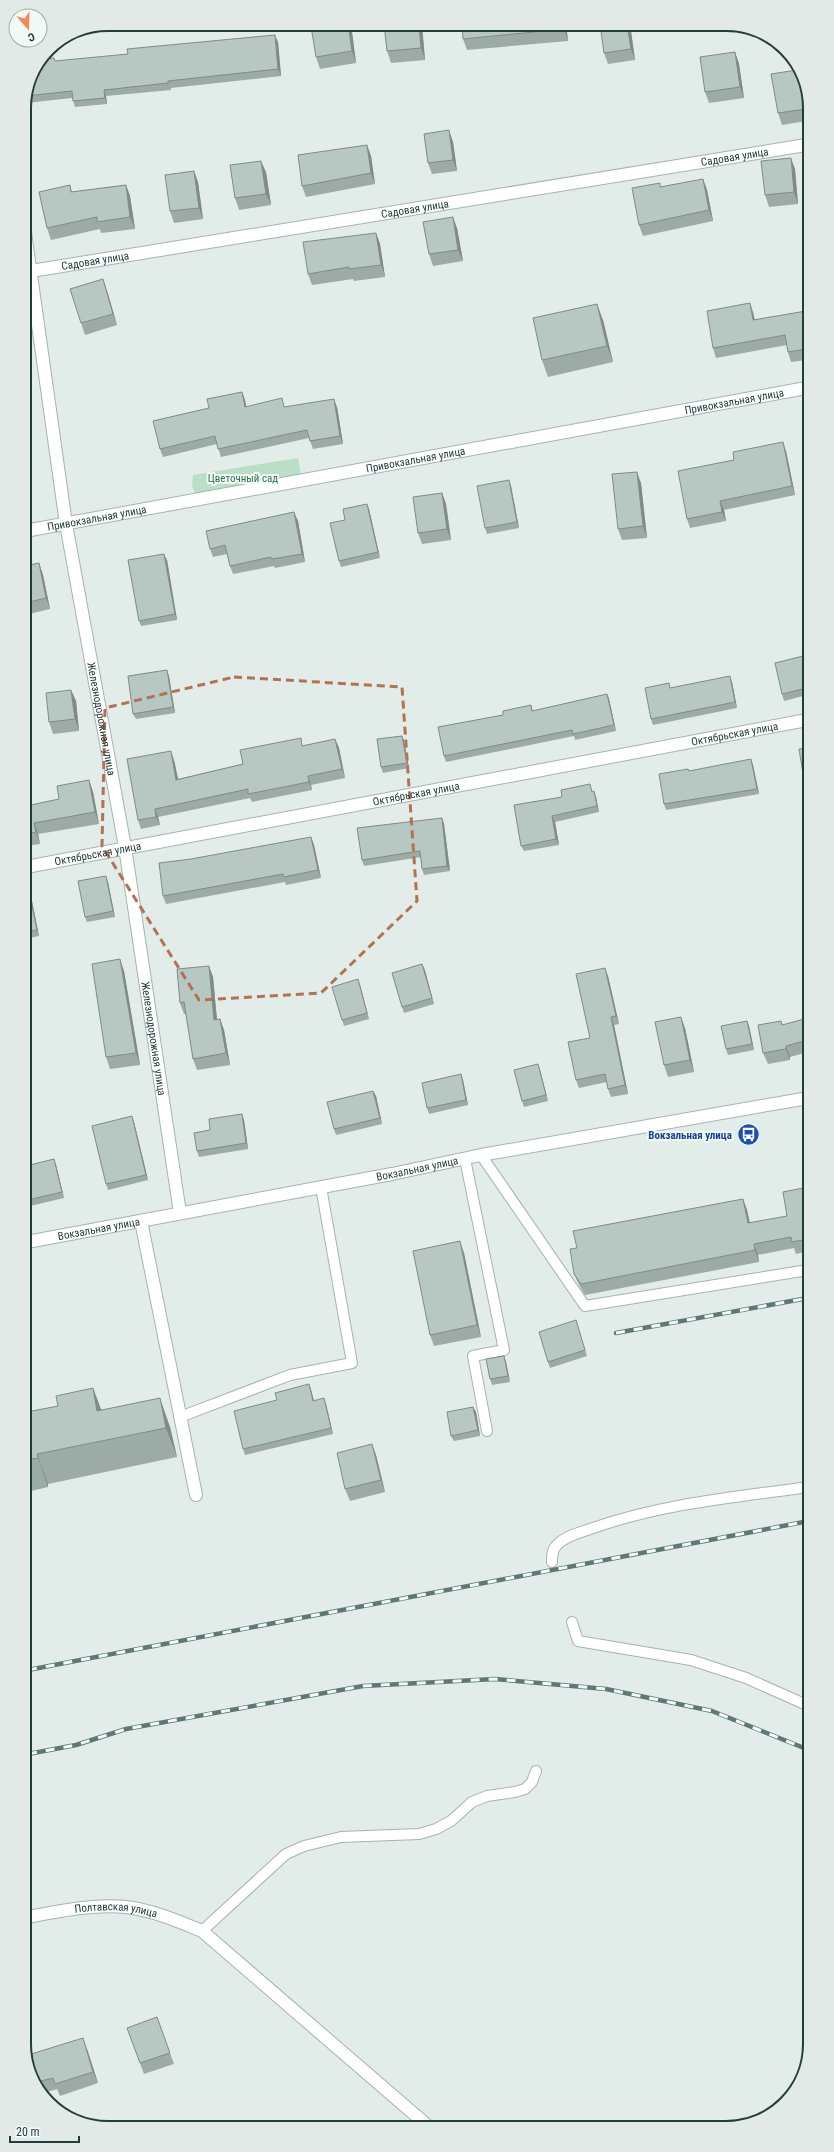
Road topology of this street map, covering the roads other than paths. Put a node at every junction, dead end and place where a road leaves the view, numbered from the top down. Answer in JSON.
{"nodes":[{"id":1,"x":803,"y":145,"type":"edge"},
{"id":2,"x":31,"y":271,"type":"edge"},
{"id":3,"x":31,"y":291,"type":"edge"},
{"id":4,"x":803,"y":389,"type":"edge"},
{"id":5,"x":66,"y":524,"type":"junction"},
{"id":6,"x":31,"y":530,"type":"edge"},
{"id":7,"x":803,"y":721,"type":"edge"},
{"id":8,"x":125,"y":847,"type":"junction"},
{"id":9,"x":31,"y":866,"type":"edge"},
{"id":10,"x":803,"y":1099,"type":"edge"},
{"id":11,"x":480,"y":1155,"type":"junction"},
{"id":12,"x":465,"y":1159,"type":"junction"},
{"id":13,"x":321,"y":1187,"type":"junction"},
{"id":14,"x":180,"y":1213,"type":"junction"},
{"id":15,"x":141,"y":1221,"type":"junction"},
{"id":16,"x":31,"y":1241,"type":"edge"},
{"id":17,"x":803,"y":1271,"type":"edge"},
{"id":18,"x":180,"y":1417,"type":"junction"},
{"id":19,"x":487,"y":1430,"type":"dead end"},
{"id":20,"x":803,"y":1488,"type":"edge"},
{"id":21,"x":196,"y":1495,"type":"dead end"},
{"id":22,"x":552,"y":1562,"type":"dead end"},
{"id":23,"x":572,"y":1622,"type":"dead end"},
{"id":24,"x":803,"y":1703,"type":"edge"},
{"id":25,"x":536,"y":1771,"type":"dead end"},
{"id":26,"x":31,"y":1916,"type":"edge"},
{"id":27,"x":202,"y":1931,"type":"junction"},
{"id":28,"x":422,"y":2121,"type":"edge"}],
"edges":[{"from":1,"to":2,"type":"street","name":"Садовая улица"},
{"from":3,"to":5,"type":"street","name":"Железнодорожная улица"},
{"from":4,"to":5,"type":"street","name":"Привокзальная улица"},
{"from":5,"to":6,"type":"street","name":"Привокзальная улица"},
{"from":5,"to":8,"type":"street","name":"Железнодорожная улица"},
{"from":7,"to":8,"type":"street","name":"Октябрьская улица"},
{"from":8,"to":9,"type":"street","name":"Октябрьская улица"},
{"from":8,"to":14,"type":"street","name":"Железнодорожная улица"},
{"from":10,"to":11,"type":"street","name":"Вокзальная улица"},
{"from":11,"to":12,"type":"street","name":"Вокзальная улица"},
{"from":11,"to":17,"type":"lane"},
{"from":12,"to":13,"type":"street","name":"Вокзальная улица"},
{"from":12,"to":19,"type":"lane"},
{"from":13,"to":14,"type":"street","name":"Вокзальная улица"},
{"from":13,"to":18,"type":"lane"},
{"from":14,"to":15,"type":"street","name":"Вокзальная улица"},
{"from":15,"to":16,"type":"street","name":"Вокзальная улица"},
{"from":15,"to":18,"type":"street"},
{"from":18,"to":21,"type":"street"},
{"from":20,"to":22,"type":"lane"},
{"from":23,"to":24,"type":"lane"},
{"from":25,"to":27,"type":"lane"},
{"from":26,"to":27,"type":"street","name":"Полтавская улица"},
{"from":27,"to":28,"type":"street","name":"Полтавская улица"}]}
